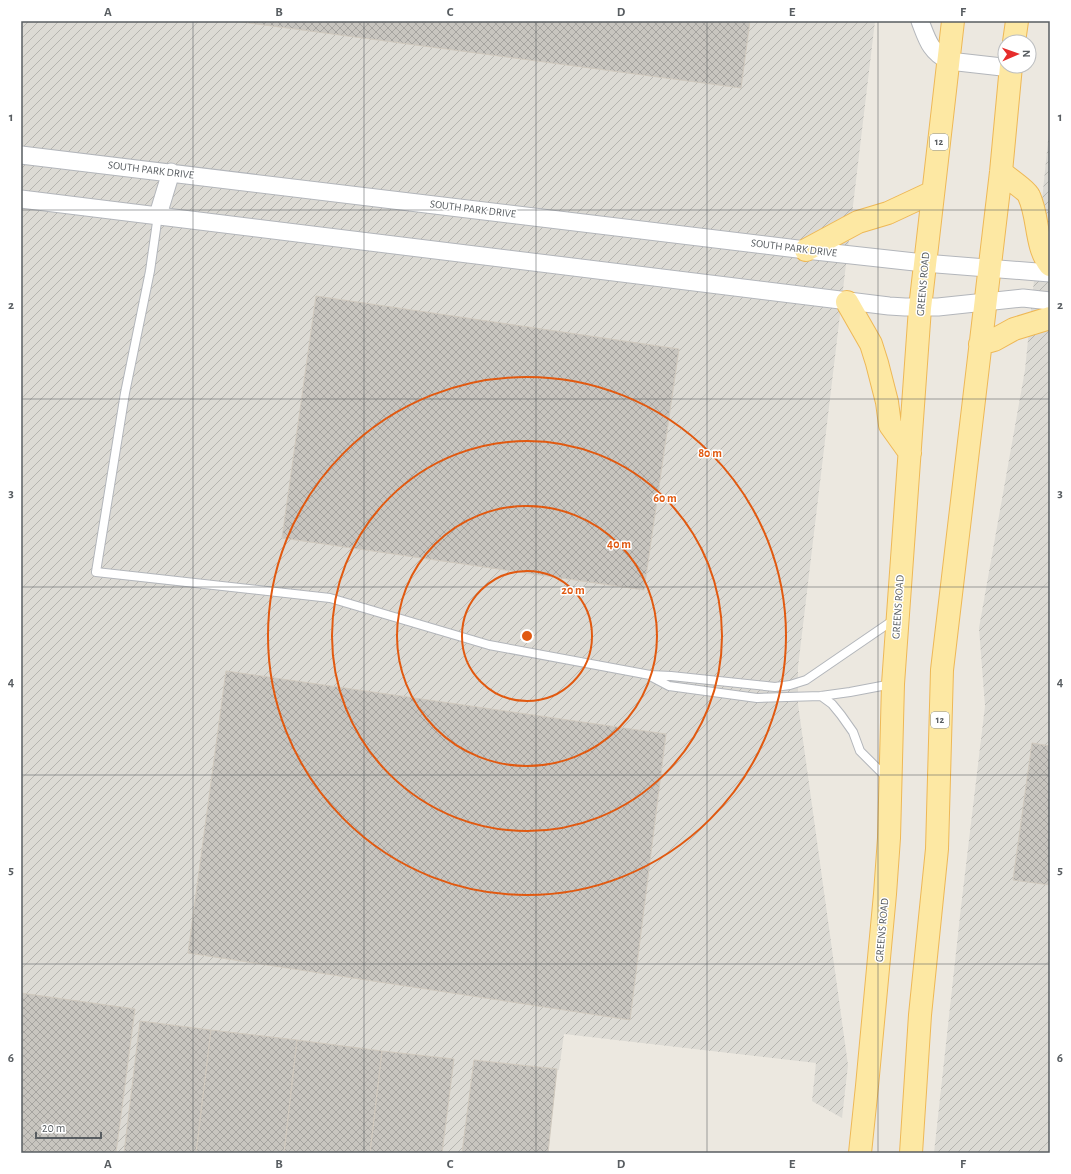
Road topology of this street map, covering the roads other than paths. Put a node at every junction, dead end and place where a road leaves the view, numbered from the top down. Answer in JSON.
{"nodes":[{"id":1,"x":920,"y":21,"type":"edge"},
{"id":2,"x":953,"y":21,"type":"edge"},
{"id":3,"x":1017,"y":21,"type":"edge"},
{"id":4,"x":1015,"y":34,"type":"edge"},
{"id":5,"x":949,"y":61,"type":"junction"},
{"id":6,"x":997,"y":66,"type":"edge"},
{"id":7,"x":1010,"y":74,"type":"edge"},
{"id":8,"x":21,"y":155,"type":"edge"},
{"id":9,"x":171,"y":172,"type":"junction"},
{"id":10,"x":1001,"y":172,"type":"junction"},
{"id":11,"x":933,"y":192,"type":"junction"},
{"id":12,"x":21,"y":199,"type":"edge"},
{"id":13,"x":158,"y":215,"type":"junction"},
{"id":14,"x":806,"y":250,"type":"junction"},
{"id":15,"x":924,"y":263,"type":"junction"},
{"id":16,"x":1050,"y":265,"type":"edge"},
{"id":17,"x":989,"y":268,"type":"junction"},
{"id":18,"x":1050,"y":273,"type":"edge"},
{"id":19,"x":984,"y":301,"type":"junction"},
{"id":20,"x":1050,"y":301,"type":"edge"},
{"id":21,"x":847,"y":302,"type":"junction"},
{"id":22,"x":920,"y":308,"type":"junction"},
{"id":23,"x":1050,"y":318,"type":"edge"},
{"id":24,"x":980,"y":344,"type":"junction"},
{"id":25,"x":910,"y":453,"type":"junction"},
{"id":26,"x":897,"y":617,"type":"junction"},
{"id":27,"x":650,"y":675,"type":"junction"},
{"id":28,"x":893,"y":684,"type":"junction"},
{"id":29,"x":821,"y":696,"type":"junction"},
{"id":30,"x":890,"y":781,"type":"junction"},
{"id":31,"x":860,"y":1153,"type":"edge"},
{"id":32,"x":911,"y":1153,"type":"edge"}],
"edges":[{"from":1,"to":5,"type":"street"},
{"from":2,"to":5,"type":"main road","name":"GREENS ROAD","number":"12"},
{"from":3,"to":4,"type":"main road"},
{"from":5,"to":6,"type":"street"},
{"from":5,"to":11,"type":"main road","name":"GREENS ROAD","number":"12"},
{"from":7,"to":10,"type":"main road","number":"12"},
{"from":8,"to":9,"type":"street","name":"SOUTH PARK DRIVE"},
{"from":9,"to":13,"type":"street"},
{"from":9,"to":14,"type":"street","name":"SOUTH PARK DRIVE"},
{"from":10,"to":16,"type":"main road"},
{"from":10,"to":17,"type":"main road","number":"12"},
{"from":11,"to":14,"type":"main road"},
{"from":11,"to":15,"type":"main road","name":"GREENS ROAD","number":"12"},
{"from":12,"to":13,"type":"street"},
{"from":13,"to":21,"type":"street"},
{"from":13,"to":27,"type":"lane"},
{"from":14,"to":15,"type":"street","name":"SOUTH PARK DRIVE"},
{"from":15,"to":17,"type":"street","name":"SOUTH PARK DRIVE"},
{"from":15,"to":22,"type":"main road","name":"GREENS ROAD","number":"12"},
{"from":17,"to":18,"type":"street","name":"SOUTH PARK DRIVE"},
{"from":17,"to":19,"type":"main road","number":"12"},
{"from":19,"to":20,"type":"street"},
{"from":19,"to":22,"type":"street"},
{"from":19,"to":24,"type":"main road","number":"12"},
{"from":21,"to":22,"type":"street"},
{"from":21,"to":25,"type":"main road"},
{"from":22,"to":25,"type":"main road","name":"GREENS ROAD","number":"12"},
{"from":23,"to":24,"type":"main road"},
{"from":24,"to":32,"type":"main road","number":"12"},
{"from":25,"to":26,"type":"main road","name":"GREENS ROAD","number":"12"},
{"from":26,"to":27,"type":"lane"},
{"from":26,"to":28,"type":"main road","name":"GREENS ROAD","number":"12"},
{"from":27,"to":29,"type":"lane"},
{"from":28,"to":29,"type":"lane"},
{"from":28,"to":30,"type":"main road","name":"GREENS ROAD","number":"12"},
{"from":29,"to":30,"type":"lane"},
{"from":30,"to":31,"type":"main road","name":"GREENS ROAD","number":"12"}]}
